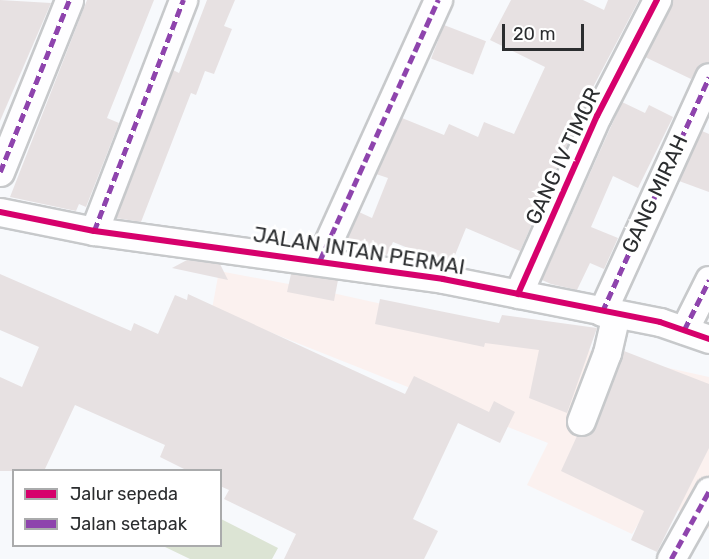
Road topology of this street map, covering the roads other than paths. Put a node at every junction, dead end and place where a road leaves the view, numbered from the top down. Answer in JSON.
{"nodes":[{"id":1,"x":69,"y":0,"type":"edge"},
{"id":2,"x":183,"y":0,"type":"edge"},
{"id":3,"x":438,"y":0,"type":"edge"},
{"id":4,"x":657,"y":0,"type":"edge"},
{"id":5,"x":709,"y":77,"type":"edge"},
{"id":6,"x":0,"y":172,"type":"edge"},
{"id":7,"x":0,"y":212,"type":"edge"},
{"id":8,"x":94,"y":231,"type":"junction"},
{"id":9,"x":320,"y":260,"type":"junction"},
{"id":10,"x":709,"y":279,"type":"edge"},
{"id":11,"x":518,"y":294,"type":"junction"},
{"id":12,"x":609,"y":313,"type":"junction"},
{"id":13,"x":684,"y":330,"type":"junction"},
{"id":14,"x":709,"y":339,"type":"edge"},
{"id":15,"x":581,"y":422,"type":"dead end"},
{"id":16,"x":709,"y":491,"type":"edge"},
{"id":17,"x":671,"y":559,"type":"edge"}],
"edges":[{"from":1,"to":6,"type":"street"},
{"from":2,"to":8,"type":"street"},
{"from":3,"to":9,"type":"street"},
{"from":4,"to":11,"type":"street","name":"GANG IV TIMOR"},
{"from":5,"to":12,"type":"street","name":"GANG MIRAH"},
{"from":7,"to":8,"type":"street","name":"JALAN INTAN PERMAI"},
{"from":8,"to":9,"type":"street","name":"JALAN INTAN PERMAI"},
{"from":9,"to":11,"type":"street","name":"JALAN INTAN PERMAI"},
{"from":10,"to":13,"type":"street"},
{"from":11,"to":12,"type":"street","name":"JALAN INTAN PERMAI"},
{"from":12,"to":13,"type":"street","name":"JALAN INTAN PERMAI"},
{"from":12,"to":15,"type":"street","name":"GANG MIRAH"},
{"from":13,"to":14,"type":"street","name":"JALAN INTAN PERMAI"},
{"from":16,"to":17,"type":"street"}]}
